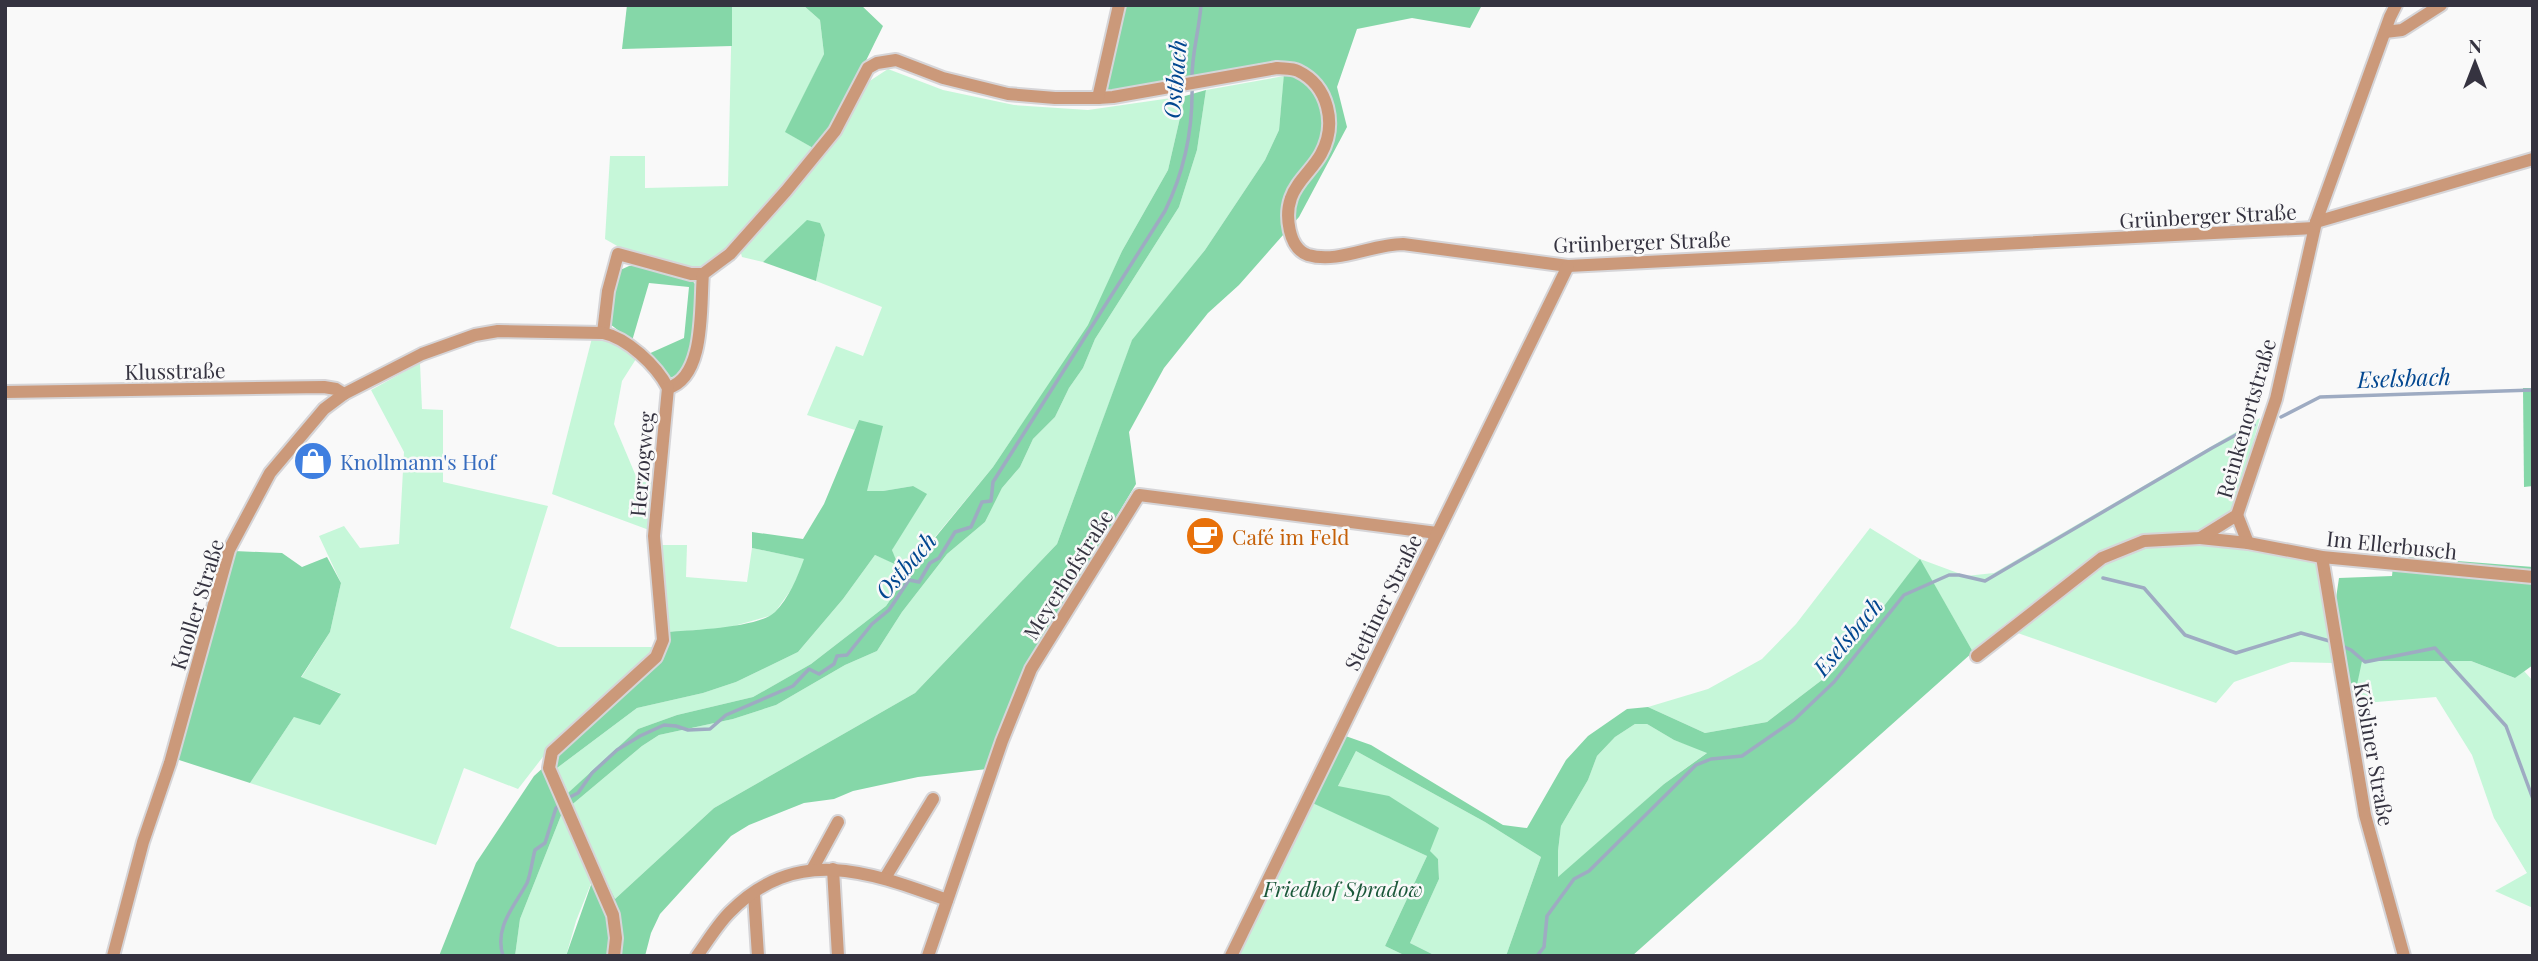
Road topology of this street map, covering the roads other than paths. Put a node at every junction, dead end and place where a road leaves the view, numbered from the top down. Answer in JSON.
{"nodes":[{"id":1,"x":1119,"y":5,"type":"edge"},
{"id":2,"x":2396,"y":5,"type":"edge"},
{"id":3,"x":2441,"y":5,"type":"edge"},
{"id":4,"x":2385,"y":32,"type":"junction"},
{"id":5,"x":1098,"y":98,"type":"junction"},
{"id":6,"x":2533,"y":159,"type":"edge"},
{"id":7,"x":2315,"y":225,"type":"junction"},
{"id":8,"x":1568,"y":267,"type":"junction"},
{"id":9,"x":703,"y":274,"type":"junction"},
{"id":10,"x":603,"y":333,"type":"junction"},
{"id":11,"x":668,"y":387,"type":"junction"},
{"id":12,"x":5,"y":392,"type":"edge"},
{"id":13,"x":344,"y":394,"type":"junction"},
{"id":14,"x":2237,"y":515,"type":"junction"},
{"id":15,"x":1437,"y":533,"type":"junction"},
{"id":16,"x":2200,"y":538,"type":"junction"},
{"id":17,"x":2248,"y":543,"type":"junction"},
{"id":18,"x":2322,"y":557,"type":"junction"},
{"id":19,"x":2533,"y":577,"type":"edge"},
{"id":20,"x":1978,"y":656,"type":"dead end"},
{"id":21,"x":933,"y":799,"type":"dead end"},
{"id":22,"x":838,"y":821,"type":"dead end"},
{"id":23,"x":813,"y":868,"type":"junction"},
{"id":24,"x":833,"y":869,"type":"junction"},
{"id":25,"x":885,"y":878,"type":"junction"},
{"id":26,"x":754,"y":894,"type":"junction"},
{"id":27,"x":947,"y":900,"type":"junction"},
{"id":28,"x":113,"y":956,"type":"edge"},
{"id":29,"x":614,"y":956,"type":"edge"},
{"id":30,"x":697,"y":956,"type":"edge"},
{"id":31,"x":758,"y":956,"type":"edge"},
{"id":32,"x":838,"y":956,"type":"edge"},
{"id":33,"x":928,"y":956,"type":"edge"},
{"id":34,"x":1231,"y":956,"type":"edge"},
{"id":35,"x":2404,"y":956,"type":"edge"}],
"edges":[{"from":1,"to":5,"type":"street"},
{"from":2,"to":4,"type":"street","name":"Reinkenortstraße"},
{"from":3,"to":4,"type":"street"},
{"from":4,"to":7,"type":"street","name":"Reinkenortstraße"},
{"from":5,"to":8,"type":"street","name":"Grünberger Straße"},
{"from":5,"to":9,"type":"street"},
{"from":6,"to":7,"type":"street","name":"Grünberger Straße"},
{"from":7,"to":8,"type":"street","name":"Grünberger Straße"},
{"from":7,"to":14,"type":"street","name":"Reinkenortstraße"},
{"from":8,"to":15,"type":"street","name":"Stettiner Straße"},
{"from":9,"to":10,"type":"street"},
{"from":9,"to":11,"type":"street","name":"Herzogweg"},
{"from":10,"to":11,"type":"street","name":"Knoller Straße"},
{"from":10,"to":13,"type":"street","name":"Knoller Straße"},
{"from":11,"to":29,"type":"street","name":"Herzogweg"},
{"from":12,"to":13,"type":"street","name":"Klusstraße"},
{"from":13,"to":28,"type":"street","name":"Knoller Straße"},
{"from":14,"to":16,"type":"street","name":"Reinkenortstraße"},
{"from":14,"to":17,"type":"street"},
{"from":15,"to":27,"type":"street","name":"Meyerhofstraße"},
{"from":15,"to":34,"type":"street","name":"Stettiner Straße"},
{"from":16,"to":17,"type":"street","name":"Im Ellerbusch"},
{"from":16,"to":20,"type":"street","name":"Reinkenortstraße"},
{"from":17,"to":18,"type":"street","name":"Im Ellerbusch"},
{"from":18,"to":19,"type":"street","name":"Im Ellerbusch"},
{"from":18,"to":35,"type":"street","name":"Kösliner Straße"},
{"from":21,"to":25,"type":"street"},
{"from":22,"to":23,"type":"street"},
{"from":23,"to":24,"type":"street"},
{"from":23,"to":26,"type":"street"},
{"from":24,"to":25,"type":"street"},
{"from":24,"to":32,"type":"street"},
{"from":25,"to":27,"type":"street"},
{"from":26,"to":30,"type":"street"},
{"from":26,"to":31,"type":"street"},
{"from":27,"to":33,"type":"street","name":"Meyerhofstraße"}]}
